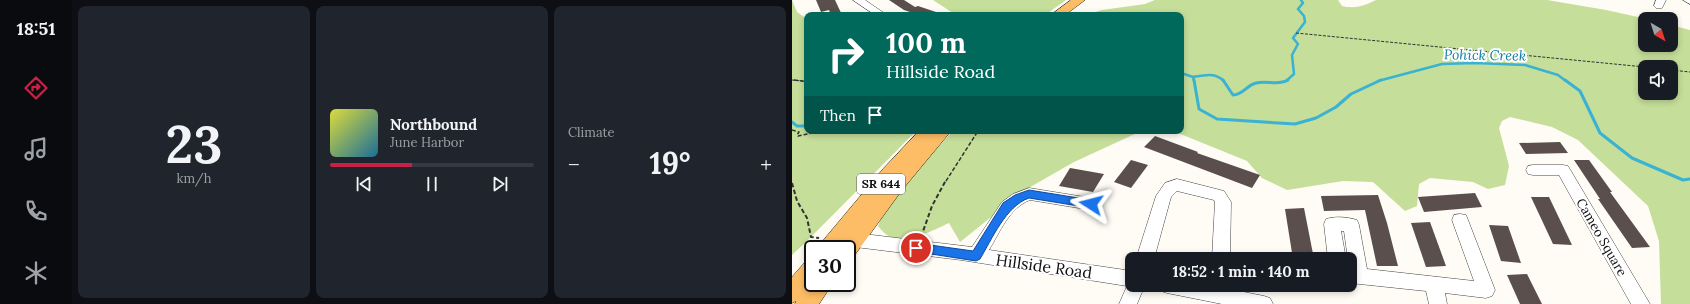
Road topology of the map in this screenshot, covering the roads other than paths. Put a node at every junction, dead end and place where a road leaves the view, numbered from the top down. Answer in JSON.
{"nodes":[{"id":1,"x":858,"y":0,"type":"edge"},
{"id":2,"x":1079,"y":0,"type":"edge"},
{"id":3,"x":1092,"y":0,"type":"edge"},
{"id":4,"x":877,"y":12,"type":"edge"},
{"id":5,"x":1061,"y":12,"type":"edge"},
{"id":6,"x":1075,"y":12,"type":"edge"},
{"id":7,"x":925,"y":134,"type":"edge"},
{"id":8,"x":940,"y":134,"type":"edge"},
{"id":9,"x":1533,"y":170,"type":"dead end"},
{"id":10,"x":1091,"y":204,"type":"dead end"},
{"id":11,"x":1460,"y":220,"type":"dead end"},
{"id":12,"x":844,"y":240,"type":"edge"},
{"id":13,"x":845,"y":240,"type":"edge"},
{"id":14,"x":856,"y":245,"type":"edge"},
{"id":15,"x":1147,"y":252,"type":"edge"},
{"id":16,"x":1221,"y":252,"type":"edge"},
{"id":17,"x":1336,"y":252,"type":"edge"},
{"id":18,"x":1353,"y":252,"type":"edge"},
{"id":19,"x":976,"y":256,"type":"junction"},
{"id":20,"x":1357,"y":276,"type":"edge"},
{"id":21,"x":804,"y":278,"type":"edge"},
{"id":22,"x":1125,"y":278,"type":"edge"},
{"id":23,"x":1434,"y":285,"type":"junction"},
{"id":24,"x":815,"y":292,"type":"edge"},
{"id":25,"x":1133,"y":292,"type":"edge"},
{"id":26,"x":1203,"y":292,"type":"edge"},
{"id":27,"x":792,"y":293,"type":"edge"},
{"id":28,"x":806,"y":304,"type":"edge"},
{"id":29,"x":1128,"y":304,"type":"edge"},
{"id":30,"x":1264,"y":304,"type":"edge"},
{"id":31,"x":1438,"y":304,"type":"edge"},
{"id":32,"x":1641,"y":304,"type":"edge"}],
"edges":[{"from":1,"to":4,"type":"street"},
{"from":2,"to":5,"type":"main road"},
{"from":3,"to":6,"type":"main road"},
{"from":7,"to":12,"type":"main road","number":"SR 644"},
{"from":8,"to":13,"type":"main road","number":"SR 644"},
{"from":9,"to":32,"type":"street","name":"Cameo Square"},
{"from":10,"to":19,"type":"street"},
{"from":11,"to":23,"type":"street"},
{"from":14,"to":19,"type":"street","name":"Hillside Road"},
{"from":15,"to":16,"type":"street"},
{"from":17,"to":18,"type":"street"},
{"from":19,"to":22,"type":"street","name":"Hillside Road"},
{"from":20,"to":23,"type":"street"},
{"from":21,"to":27,"type":"main road"},
{"from":23,"to":31,"type":"street"},
{"from":24,"to":28,"type":"main road"},
{"from":25,"to":29,"type":"street"},
{"from":26,"to":30,"type":"street"}]}
